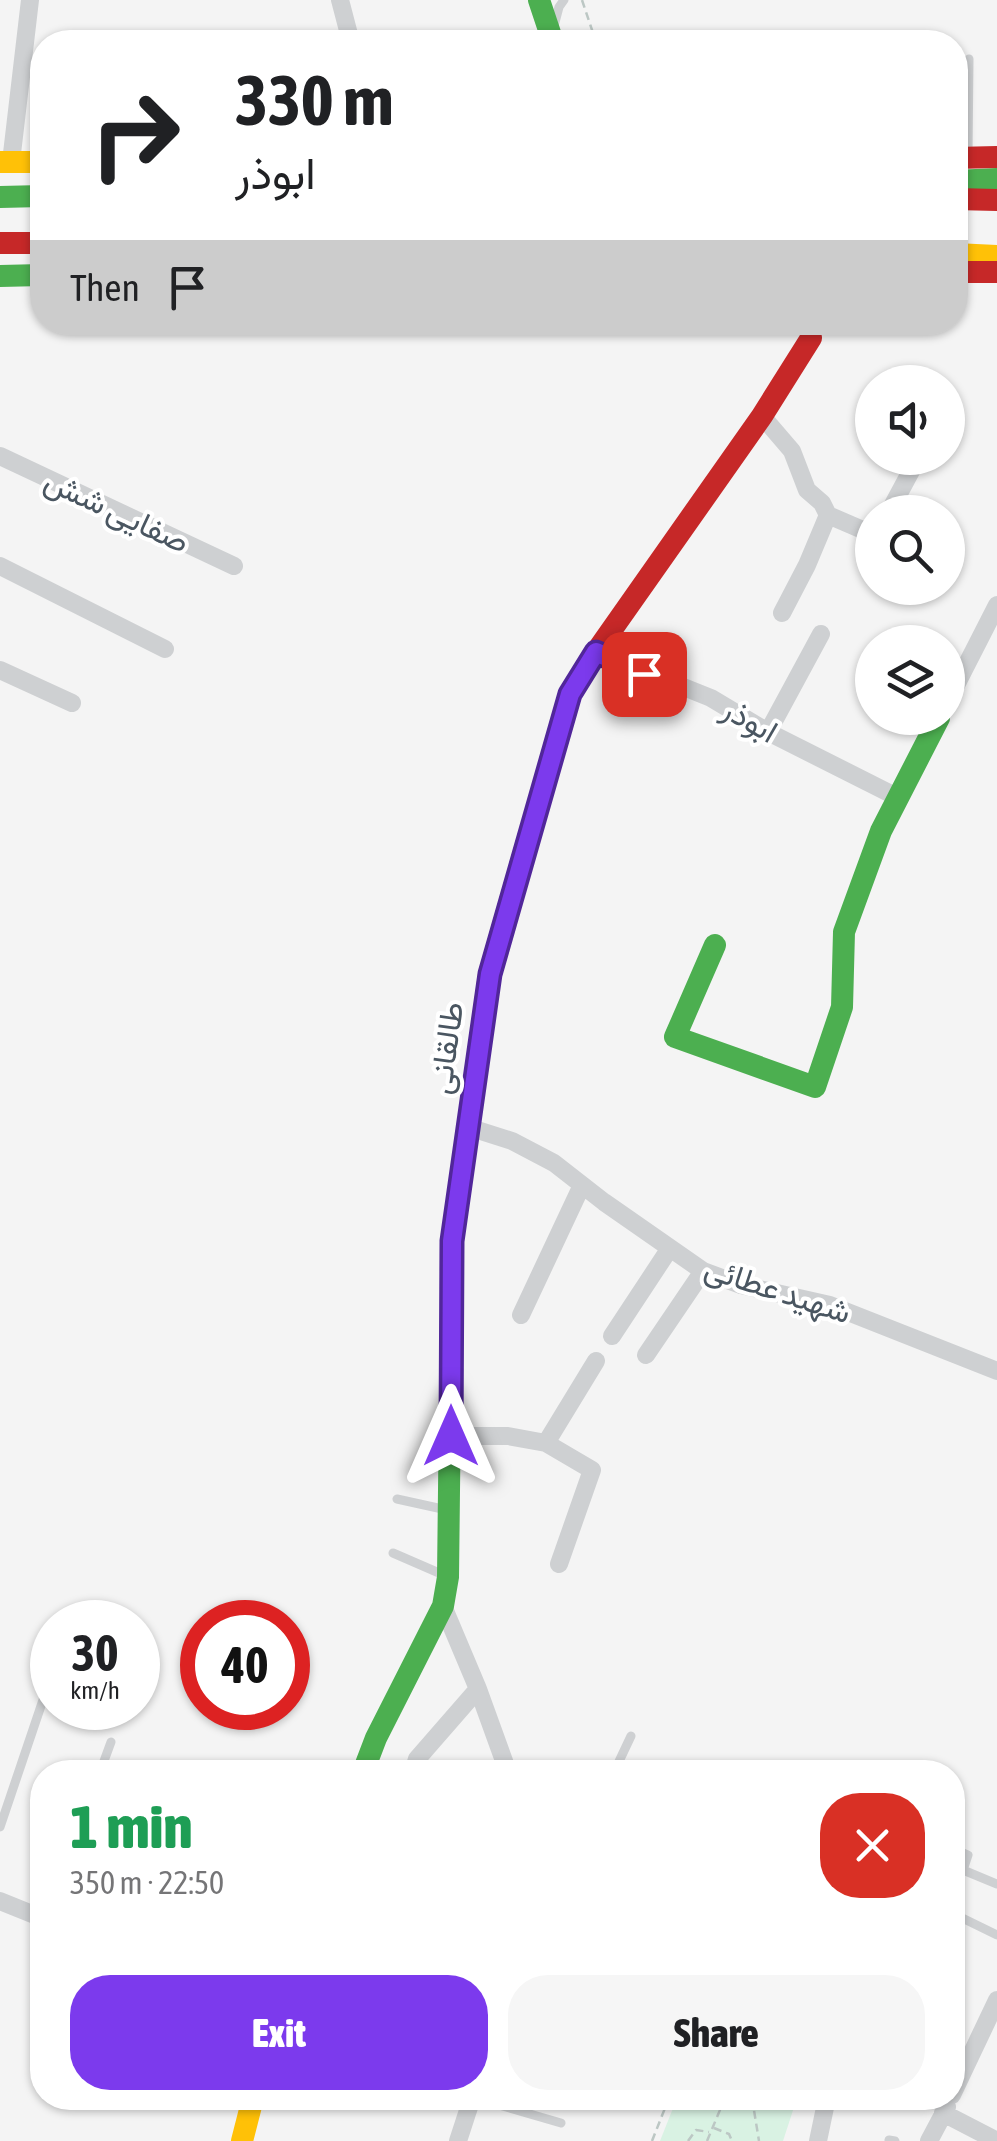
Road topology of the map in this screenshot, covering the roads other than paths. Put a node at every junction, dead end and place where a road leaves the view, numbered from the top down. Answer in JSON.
{"nodes":[{"id":1,"x":30,"y":0,"type":"edge"},
{"id":2,"x":340,"y":0,"type":"edge"},
{"id":3,"x":539,"y":0,"type":"edge"},
{"id":4,"x":564,"y":0,"type":"edge"},
{"id":5,"x":348,"y":30,"type":"edge"},
{"id":6,"x":549,"y":30,"type":"edge"},
{"id":7,"x":554,"y":30,"type":"edge"},
{"id":8,"x":969,"y":59,"type":"dead end"},
{"id":9,"x":968,"y":71,"type":"edge"},
{"id":10,"x":997,"y":157,"type":"edge"},
{"id":11,"x":968,"y":158,"type":"edge"},
{"id":12,"x":6,"y":162,"type":"edge"},
{"id":13,"x":997,"y":179,"type":"edge"},
{"id":14,"x":968,"y":180,"type":"edge"},
{"id":15,"x":30,"y":196,"type":"edge"},
{"id":16,"x":0,"y":197,"type":"edge"},
{"id":17,"x":968,"y":199,"type":"edge"},
{"id":18,"x":997,"y":200,"type":"edge"},
{"id":19,"x":968,"y":237,"type":"edge"},
{"id":20,"x":997,"y":237,"type":"edge"},
{"id":21,"x":0,"y":243,"type":"edge"},
{"id":22,"x":30,"y":243,"type":"edge"},
{"id":23,"x":968,"y":255,"type":"edge"},
{"id":24,"x":997,"y":256,"type":"edge"},
{"id":25,"x":968,"y":272,"type":"edge"},
{"id":26,"x":997,"y":272,"type":"edge"},
{"id":27,"x":30,"y":277,"type":"edge"},
{"id":28,"x":3,"y":281,"type":"edge"},
{"id":29,"x":813,"y":335,"type":"edge"},
{"id":30,"x":762,"y":416,"type":"junction"},
{"id":31,"x":0,"y":456,"type":"edge"},
{"id":32,"x":828,"y":515,"type":"junction"},
{"id":33,"x":855,"y":533,"type":"edge"},
{"id":34,"x":0,"y":566,"type":"edge"},
{"id":35,"x":234,"y":566,"type":"dead end"},
{"id":36,"x":997,"y":605,"type":"edge"},
{"id":37,"x":782,"y":613,"type":"dead end"},
{"id":38,"x":821,"y":634,"type":"dead end"},
{"id":39,"x":165,"y":648,"type":"dead end"},
{"id":40,"x":596,"y":652,"type":"junction"},
{"id":41,"x":965,"y":668,"type":"edge"},
{"id":42,"x":0,"y":670,"type":"edge"},
{"id":43,"x":72,"y":703,"type":"dead end"},
{"id":44,"x":768,"y":732,"type":"junction"},
{"id":45,"x":930,"y":735,"type":"edge"},
{"id":46,"x":899,"y":798,"type":"junction"},
{"id":47,"x":715,"y":946,"type":"dead end"},
{"id":48,"x":468,"y":1127,"type":"junction"},
{"id":49,"x":582,"y":1184,"type":"junction"},
{"id":50,"x":670,"y":1248,"type":"junction"},
{"id":51,"x":703,"y":1270,"type":"junction"},
{"id":52,"x":521,"y":1315,"type":"dead end"},
{"id":53,"x":612,"y":1336,"type":"dead end"},
{"id":54,"x":646,"y":1356,"type":"dead end"},
{"id":55,"x":596,"y":1361,"type":"dead end"},
{"id":56,"x":997,"y":1371,"type":"edge"},
{"id":57,"x":451,"y":1436,"type":"junction"},
{"id":58,"x":546,"y":1442,"type":"junction"},
{"id":59,"x":398,"y":1500,"type":"dead end"},
{"id":60,"x":450,"y":1511,"type":"junction"},
{"id":61,"x":392,"y":1553,"type":"dead end"},
{"id":62,"x":559,"y":1564,"type":"dead end"},
{"id":63,"x":448,"y":1577,"type":"junction"},
{"id":64,"x":442,"y":1606,"type":"junction"},
{"id":65,"x":478,"y":1689,"type":"junction"},
{"id":66,"x":33,"y":1730,"type":"edge"},
{"id":67,"x":632,"y":1736,"type":"dead end"},
{"id":68,"x":111,"y":1742,"type":"dead end"},
{"id":69,"x":104,"y":1760,"type":"edge"},
{"id":70,"x":368,"y":1760,"type":"edge"},
{"id":71,"x":418,"y":1760,"type":"edge"},
{"id":72,"x":504,"y":1760,"type":"edge"},
{"id":73,"x":620,"y":1760,"type":"edge"},
{"id":74,"x":0,"y":1827,"type":"edge"},
{"id":75,"x":965,"y":1871,"type":"edge"},
{"id":76,"x":997,"y":1884,"type":"edge"},
{"id":77,"x":0,"y":1902,"type":"edge"},
{"id":78,"x":30,"y":1913,"type":"edge"},
{"id":79,"x":965,"y":1920,"type":"edge"},
{"id":80,"x":997,"y":1935,"type":"edge"},
{"id":81,"x":997,"y":2000,"type":"edge"},
{"id":82,"x":965,"y":2068,"type":"edge"},
{"id":83,"x":249,"y":2110,"type":"edge"},
{"id":84,"x":469,"y":2110,"type":"edge"},
{"id":85,"x":515,"y":2110,"type":"edge"},
{"id":86,"x":824,"y":2110,"type":"edge"},
{"id":87,"x":945,"y":2110,"type":"edge"},
{"id":88,"x":959,"y":2110,"type":"edge"},
{"id":89,"x":561,"y":2123,"type":"dead end"},
{"id":90,"x":242,"y":2141,"type":"edge"},
{"id":91,"x":458,"y":2141,"type":"edge"},
{"id":92,"x":818,"y":2141,"type":"edge"},
{"id":93,"x":929,"y":2141,"type":"edge"},
{"id":94,"x":997,"y":2141,"type":"edge"}],
"edges":[{"from":1,"to":12,"type":"street"},
{"from":2,"to":5,"type":"street"},
{"from":3,"to":6,"type":"main road"},
{"from":4,"to":7,"type":"lane"},
{"from":8,"to":9,"type":"lane"},
{"from":10,"to":11,"type":"main road"},
{"from":13,"to":14,"type":"main road"},
{"from":15,"to":16,"type":"main road"},
{"from":17,"to":18,"type":"main road"},
{"from":19,"to":20,"type":"main road"},
{"from":21,"to":22,"type":"main road"},
{"from":23,"to":24,"type":"main road"},
{"from":25,"to":26,"type":"main road"},
{"from":27,"to":28,"type":"main road"},
{"from":29,"to":30,"type":"main road","name":"طالقانی"},
{"from":30,"to":32,"type":"street"},
{"from":30,"to":40,"type":"main road","name":"طالقانی"},
{"from":31,"to":35,"type":"street","name":"صفایی شش"},
{"from":32,"to":33,"type":"street"},
{"from":32,"to":37,"type":"street"},
{"from":34,"to":39,"type":"street"},
{"from":36,"to":41,"type":"street"},
{"from":38,"to":44,"type":"street"},
{"from":40,"to":44,"type":"street","name":"ابوذر"},
{"from":40,"to":48,"type":"main road","name":"طالقانی"},
{"from":42,"to":43,"type":"street"},
{"from":44,"to":46,"type":"street","name":"ابوذر"},
{"from":45,"to":46,"type":"main road"},
{"from":46,"to":47,"type":"main road"},
{"from":48,"to":49,"type":"street","name":"شهید عطائی"},
{"from":48,"to":57,"type":"main road","name":"طالقانی"},
{"from":49,"to":50,"type":"street","name":"شهید عطائی"},
{"from":49,"to":52,"type":"street"},
{"from":50,"to":51,"type":"street","name":"شهید عطائی"},
{"from":50,"to":53,"type":"street"},
{"from":51,"to":54,"type":"street"},
{"from":51,"to":56,"type":"street","name":"شهید عطائی"},
{"from":55,"to":58,"type":"street"},
{"from":57,"to":58,"type":"street"},
{"from":57,"to":60,"type":"main road","name":"طالقانی"},
{"from":58,"to":62,"type":"street"},
{"from":59,"to":60,"type":"lane"},
{"from":60,"to":63,"type":"main road","name":"طالقانی"},
{"from":61,"to":63,"type":"lane"},
{"from":63,"to":64,"type":"main road","name":"طالقانی"},
{"from":64,"to":65,"type":"street"},
{"from":64,"to":70,"type":"main road","name":"طالقانی"},
{"from":65,"to":71,"type":"street"},
{"from":65,"to":72,"type":"street"},
{"from":66,"to":74,"type":"lane"},
{"from":67,"to":73,"type":"lane"},
{"from":68,"to":69,"type":"lane"},
{"from":75,"to":76,"type":"lane"},
{"from":77,"to":78,"type":"street"},
{"from":79,"to":80,"type":"lane"},
{"from":81,"to":82,"type":"street"},
{"from":83,"to":90,"type":"main road"},
{"from":84,"to":91,"type":"street"},
{"from":85,"to":89,"type":"lane"},
{"from":86,"to":92,"type":"street"},
{"from":87,"to":93,"type":"street"},
{"from":88,"to":94,"type":"street"}]}
